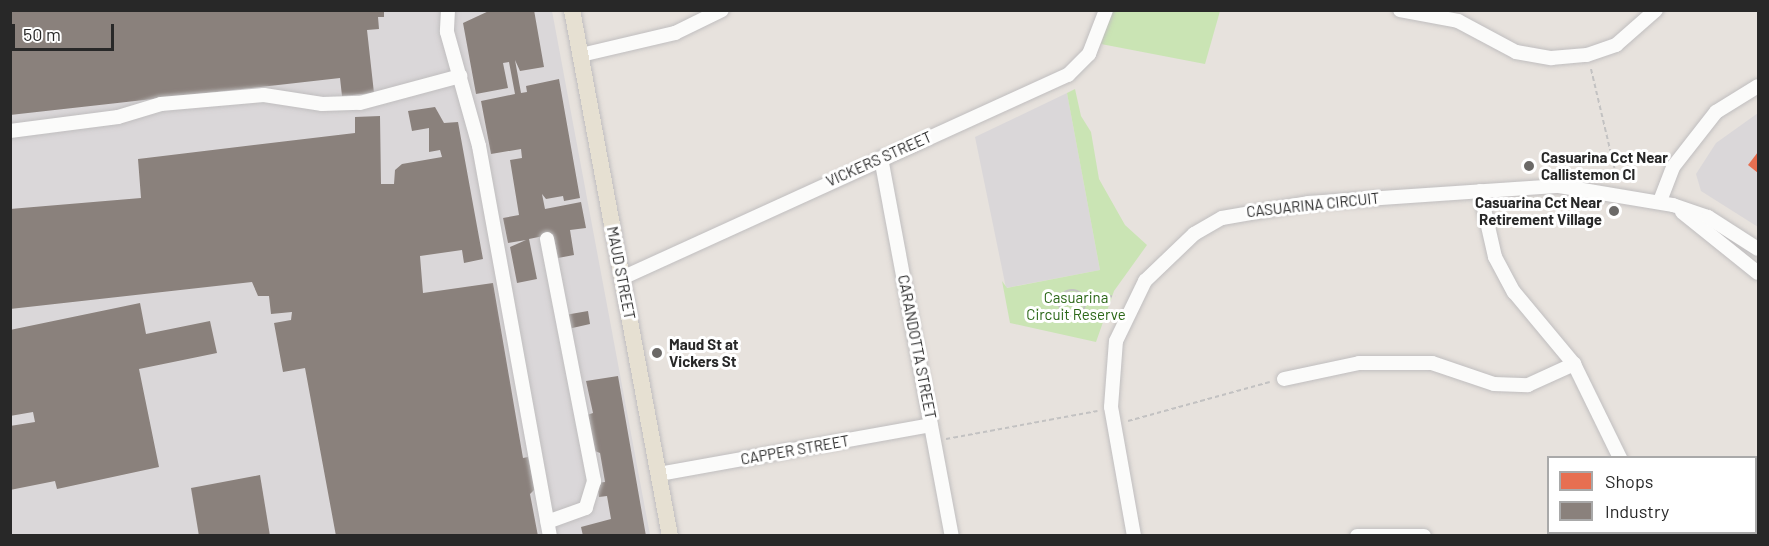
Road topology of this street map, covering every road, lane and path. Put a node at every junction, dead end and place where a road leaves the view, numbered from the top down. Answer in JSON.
{"nodes":[{"id":1,"x":448,"y":10,"type":"edge"},
{"id":2,"x":572,"y":10,"type":"edge"},
{"id":3,"x":722,"y":10,"type":"edge"},
{"id":4,"x":1106,"y":10,"type":"edge"},
{"id":5,"x":1400,"y":10,"type":"edge"},
{"id":6,"x":1656,"y":10,"type":"edge"},
{"id":7,"x":581,"y":55,"type":"junction"},
{"id":8,"x":1587,"y":55,"type":"junction"},
{"id":9,"x":460,"y":76,"type":"junction"},
{"id":10,"x":1758,"y":86,"type":"edge"},
{"id":11,"x":10,"y":131,"type":"edge"},
{"id":12,"x":881,"y":158,"type":"junction"},
{"id":13,"x":1480,"y":191,"type":"junction"},
{"id":14,"x":1617,"y":191,"type":"junction"},
{"id":15,"x":1667,"y":203,"type":"junction"},
{"id":16,"x":547,"y":239,"type":"dead end"},
{"id":17,"x":1758,"y":249,"type":"edge"},
{"id":18,"x":1758,"y":273,"type":"edge"},
{"id":19,"x":622,"y":278,"type":"junction"},
{"id":20,"x":1115,"y":295,"type":"dead end"},
{"id":21,"x":1086,"y":303,"type":"junction"},
{"id":22,"x":1574,"y":364,"type":"junction"},
{"id":23,"x":1284,"y":379,"type":"joint"},
{"id":24,"x":1112,"y":407,"type":"junction"},
{"id":25,"x":1114,"y":424,"type":"junction"},
{"id":26,"x":931,"y":425,"type":"junction"},
{"id":27,"x":934,"y":442,"type":"junction"},
{"id":28,"x":1619,"y":456,"type":"edge"},
{"id":29,"x":659,"y":474,"type":"junction"},
{"id":30,"x":549,"y":529,"type":"edge"},
{"id":31,"x":670,"y":536,"type":"edge"},
{"id":32,"x":952,"y":536,"type":"edge"},
{"id":33,"x":1134,"y":536,"type":"edge"},
{"id":34,"x":1357,"y":536,"type":"edge"},
{"id":35,"x":1424,"y":536,"type":"edge"}],
"edges":[{"from":1,"to":9,"type":"street"},
{"from":2,"to":7,"type":"main road","name":"MAUD STREET"},
{"from":3,"to":7,"type":"street"},
{"from":4,"to":12,"type":"street","name":"VICKERS STREET"},
{"from":5,"to":8,"type":"street"},
{"from":6,"to":8,"type":"street"},
{"from":7,"to":19,"type":"main road","name":"MAUD STREET"},
{"from":8,"to":14,"type":"path"},
{"from":9,"to":11,"type":"street"},
{"from":9,"to":30,"type":"street"},
{"from":10,"to":15,"type":"street"},
{"from":12,"to":19,"type":"street","name":"VICKERS STREET"},
{"from":12,"to":26,"type":"street","name":"CARANDOTTA STREET"},
{"from":13,"to":14,"type":"street","name":"CASUARINA CIRCUIT"},
{"from":13,"to":22,"type":"street"},
{"from":13,"to":24,"type":"street","name":"CASUARINA CIRCUIT"},
{"from":14,"to":15,"type":"street","name":"CASUARINA CIRCUIT"},
{"from":15,"to":17,"type":"street","name":"CASUARINA CIRCUIT"},
{"from":15,"to":18,"type":"street","name":"CASUARINA CIRCUIT"},
{"from":16,"to":30,"type":"street"},
{"from":19,"to":29,"type":"main road","name":"MAUD STREET"},
{"from":20,"to":21,"type":"path"},
{"from":21,"to":21,"type":"path"},
{"from":22,"to":23,"type":"street"},
{"from":22,"to":28,"type":"street"},
{"from":23,"to":25,"type":"path"},
{"from":24,"to":25,"type":"street","name":"CASUARINA CIRCUIT"},
{"from":24,"to":27,"type":"path"},
{"from":25,"to":33,"type":"street","name":"CASUARINA CIRCUIT"},
{"from":26,"to":27,"type":"street","name":"CARANDOTTA STREET"},
{"from":26,"to":29,"type":"street","name":"CAPPER STREET"},
{"from":27,"to":32,"type":"street","name":"CARANDOTTA STREET"},
{"from":29,"to":31,"type":"main road","name":"MAUD STREET"},
{"from":34,"to":35,"type":"street"}]}
